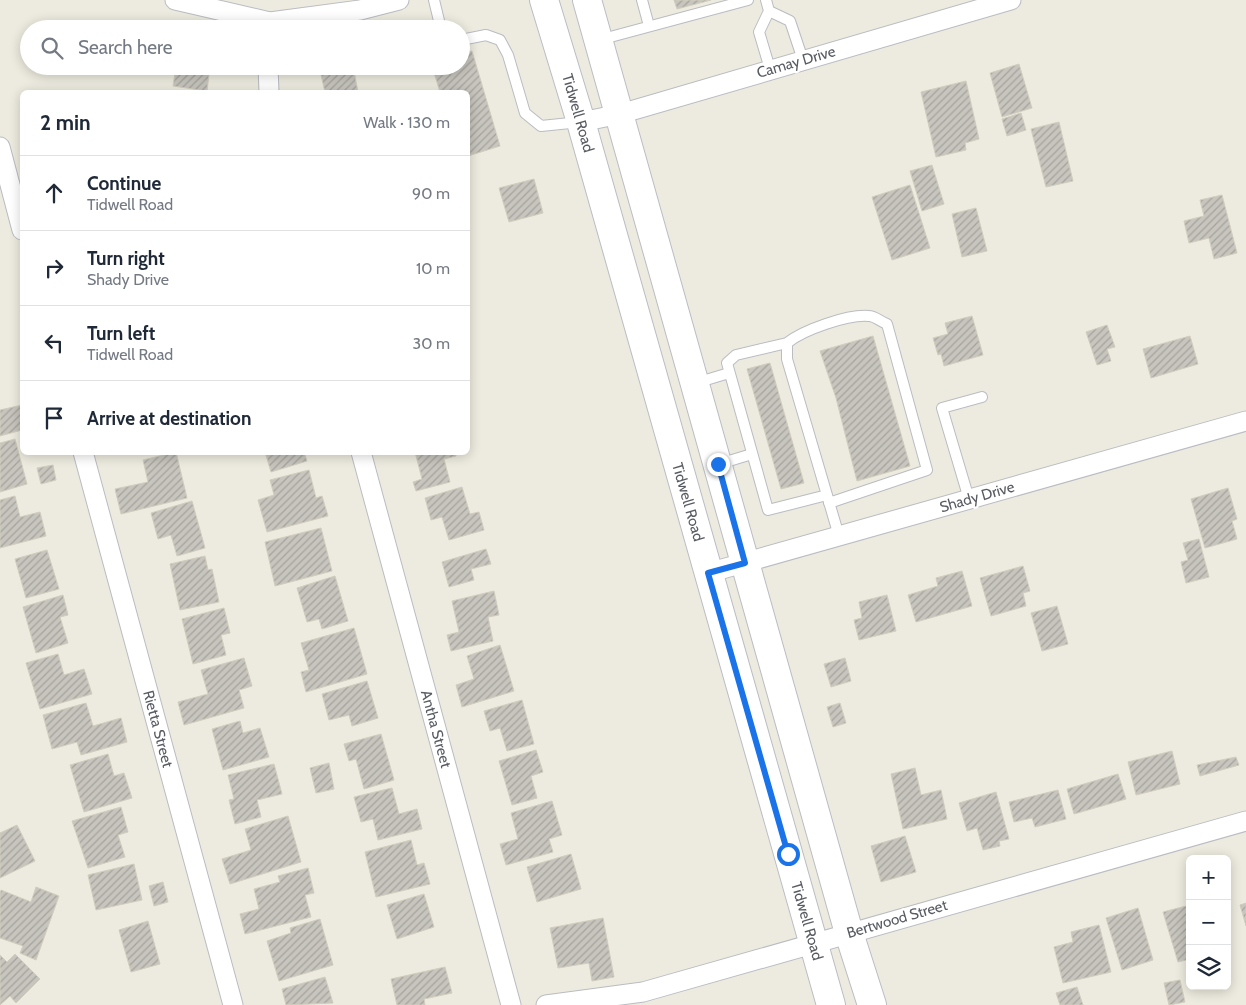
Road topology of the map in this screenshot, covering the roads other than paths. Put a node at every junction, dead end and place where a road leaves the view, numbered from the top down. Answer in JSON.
{"nodes":[{"id":1,"x":175,"y":0,"type":"edge"},
{"id":2,"x":399,"y":0,"type":"edge"},
{"id":3,"x":434,"y":0,"type":"edge"},
{"id":4,"x":544,"y":0,"type":"edge"},
{"id":5,"x":587,"y":0,"type":"edge"},
{"id":6,"x":642,"y":0,"type":"edge"},
{"id":7,"x":748,"y":0,"type":"edge"},
{"id":8,"x":766,"y":0,"type":"edge"},
{"id":9,"x":1010,"y":0,"type":"edge"},
{"id":10,"x":769,"y":11,"type":"junction"},
{"id":11,"x":250,"y":20,"type":"edge"},
{"id":12,"x":299,"y":20,"type":"edge"},
{"id":13,"x":439,"y":20,"type":"edge"},
{"id":14,"x":649,"y":26,"type":"junction"},
{"id":15,"x":470,"y":38,"type":"edge"},
{"id":16,"x":599,"y":40,"type":"junction"},
{"id":17,"x":803,"y":60,"type":"junction"},
{"id":18,"x":770,"y":69,"type":"junction"},
{"id":19,"x":268,"y":75,"type":"edge"},
{"id":20,"x":269,"y":90,"type":"edge"},
{"id":21,"x":620,"y":114,"type":"junction"},
{"id":22,"x":581,"y":122,"type":"junction"},
{"id":23,"x":0,"y":147,"type":"edge"},
{"id":24,"x":20,"y":222,"type":"edge"},
{"id":25,"x":787,"y":343,"type":"junction"},
{"id":26,"x":730,"y":373,"type":"junction"},
{"id":27,"x":696,"y":383,"type":"junction"},
{"id":28,"x":982,"y":396,"type":"dead end"},
{"id":29,"x":1246,"y":421,"type":"edge"},
{"id":30,"x":752,"y":454,"type":"junction"},
{"id":31,"x":84,"y":455,"type":"edge"},
{"id":32,"x":362,"y":455,"type":"edge"},
{"id":33,"x":718,"y":464,"type":"junction"},
{"id":34,"x":828,"y":499,"type":"junction"},
{"id":35,"x":969,"y":499,"type":"junction"},
{"id":36,"x":839,"y":536,"type":"junction"},
{"id":37,"x":745,"y":563,"type":"junction"},
{"id":38,"x":708,"y":573,"type":"junction"},
{"id":39,"x":1246,"y":821,"type":"edge"},
{"id":40,"x":849,"y":932,"type":"junction"},
{"id":41,"x":813,"y":943,"type":"junction"},
{"id":42,"x":233,"y":1005,"type":"edge"},
{"id":43,"x":511,"y":1005,"type":"edge"},
{"id":44,"x":546,"y":1005,"type":"edge"},
{"id":45,"x":831,"y":1005,"type":"edge"},
{"id":46,"x":872,"y":1005,"type":"edge"}],
"edges":[{"from":1,"to":11,"type":"street"},
{"from":2,"to":12,"type":"street"},
{"from":3,"to":13,"type":"lane"},
{"from":4,"to":22,"type":"main road","name":"Tidwell Road"},
{"from":5,"to":16,"type":"main road"},
{"from":6,"to":14,"type":"lane"},
{"from":7,"to":14,"type":"lane"},
{"from":8,"to":10,"type":"lane"},
{"from":9,"to":17,"type":"street","name":"Camay Drive"},
{"from":10,"to":17,"type":"lane"},
{"from":10,"to":18,"type":"lane"},
{"from":14,"to":16,"type":"lane"},
{"from":15,"to":22,"type":"lane"},
{"from":16,"to":21,"type":"main road"},
{"from":17,"to":18,"type":"street","name":"Camay Drive"},
{"from":18,"to":21,"type":"street","name":"Camay Drive"},
{"from":19,"to":20,"type":"street"},
{"from":21,"to":22,"type":"street","name":"Camay Drive"},
{"from":21,"to":27,"type":"main road"},
{"from":22,"to":38,"type":"main road","name":"Tidwell Road"},
{"from":23,"to":24,"type":"street"},
{"from":25,"to":26,"type":"lane"},
{"from":25,"to":34,"type":"lane"},
{"from":25,"to":34,"type":"lane"},
{"from":26,"to":27,"type":"lane"},
{"from":26,"to":30,"type":"lane"},
{"from":27,"to":33,"type":"main road"},
{"from":28,"to":35,"type":"lane"},
{"from":29,"to":35,"type":"street","name":"Shady Drive"},
{"from":30,"to":33,"type":"lane"},
{"from":30,"to":34,"type":"lane"},
{"from":31,"to":42,"type":"street","name":"Rietta Street"},
{"from":32,"to":43,"type":"street","name":"Antha Street"},
{"from":33,"to":37,"type":"main road"},
{"from":34,"to":36,"type":"lane"},
{"from":35,"to":36,"type":"street","name":"Shady Drive"},
{"from":36,"to":37,"type":"street","name":"Shady Drive"},
{"from":37,"to":38,"type":"street","name":"Shady Drive"},
{"from":37,"to":40,"type":"main road"},
{"from":38,"to":41,"type":"main road","name":"Tidwell Road"},
{"from":39,"to":40,"type":"street","name":"Bertwood Street"},
{"from":40,"to":41,"type":"street","name":"Bertwood Street"},
{"from":40,"to":46,"type":"main road"},
{"from":41,"to":44,"type":"street","name":"Bertwood Street"},
{"from":41,"to":45,"type":"main road","name":"Tidwell Road"}]}
